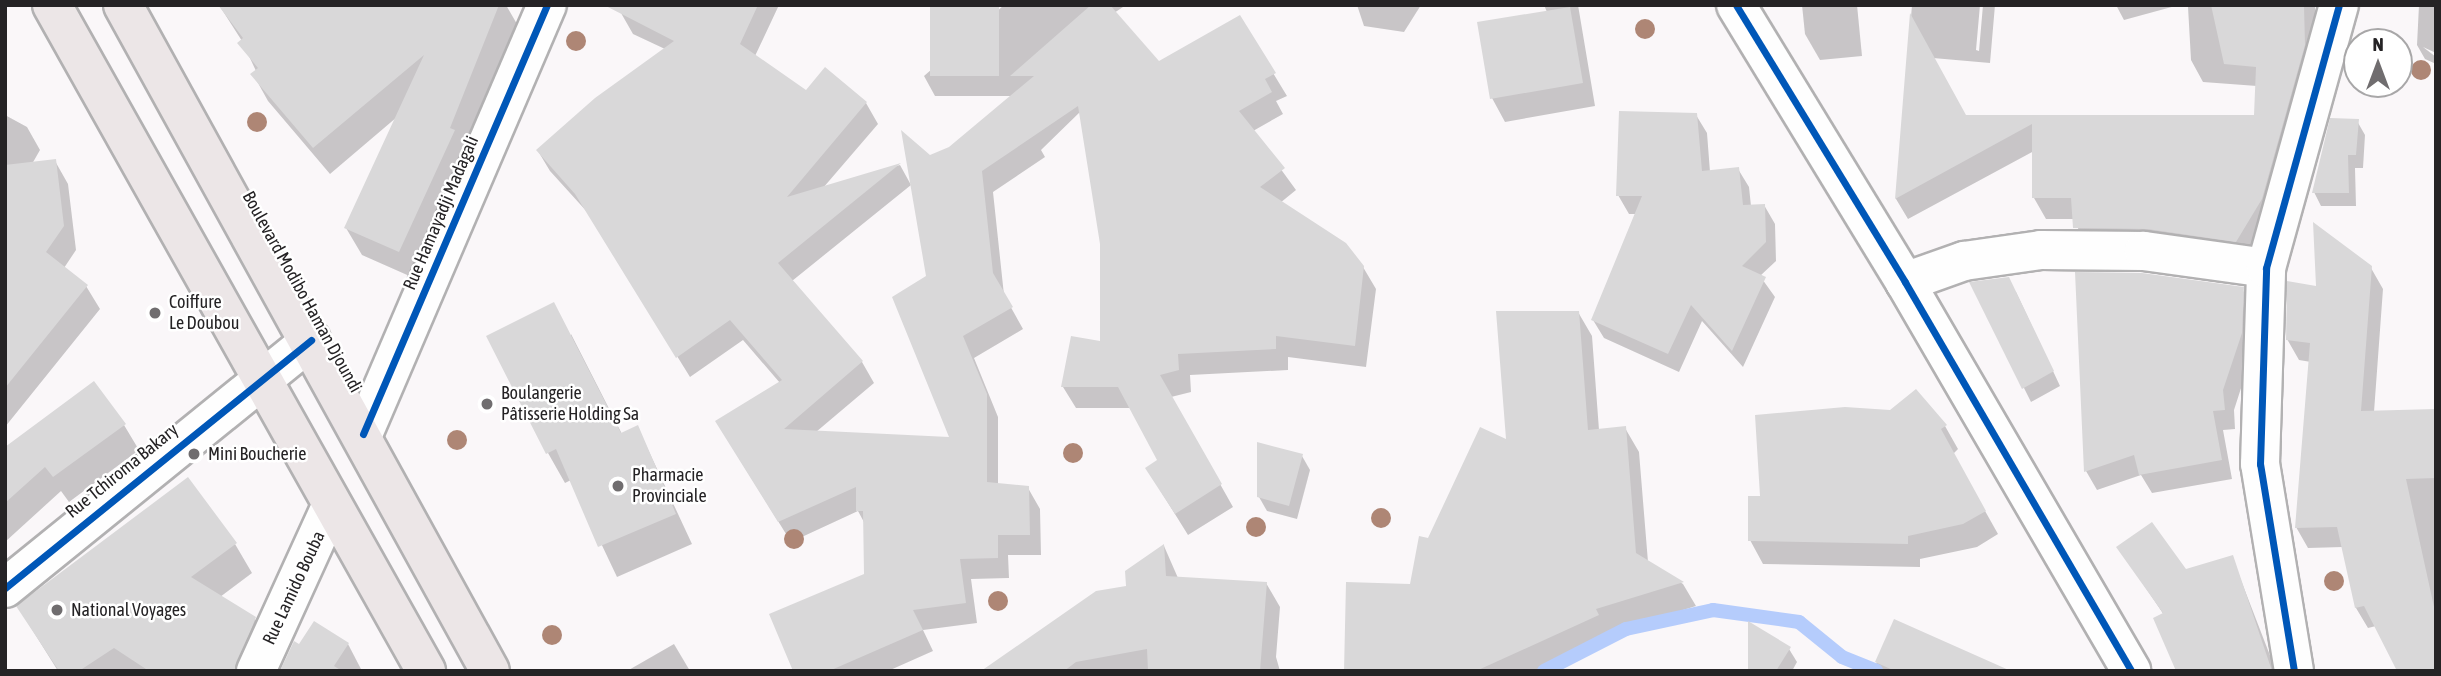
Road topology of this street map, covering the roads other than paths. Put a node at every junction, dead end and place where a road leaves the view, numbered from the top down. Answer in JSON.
{"nodes":[{"id":1,"x":51,"y":5,"type":"edge"},
{"id":2,"x":123,"y":5,"type":"edge"},
{"id":3,"x":548,"y":5,"type":"edge"},
{"id":4,"x":1736,"y":5,"type":"edge"},
{"id":5,"x":2339,"y":5,"type":"edge"},
{"id":6,"x":2266,"y":268,"type":"junction"},
{"id":7,"x":1905,"y":282,"type":"junction"},
{"id":8,"x":311,"y":340,"type":"junction"},
{"id":9,"x":259,"y":379,"type":"junction"},
{"id":10,"x":363,"y":434,"type":"junction"},
{"id":11,"x":332,"y":504,"type":"junction"},
{"id":12,"x":5,"y":588,"type":"edge"},
{"id":13,"x":256,"y":671,"type":"edge"},
{"id":14,"x":426,"y":671,"type":"edge"},
{"id":15,"x":490,"y":671,"type":"edge"},
{"id":16,"x":2131,"y":671,"type":"edge"},
{"id":17,"x":2294,"y":671,"type":"edge"}],
"edges":[{"from":1,"to":9,"type":"main road"},
{"from":2,"to":8,"type":"main road","name":"Boulevard Modibo Haman Djoundi"},
{"from":3,"to":10,"type":"street","name":"Rue Hamayadji Madagali"},
{"from":4,"to":7,"type":"street"},
{"from":5,"to":6,"type":"street"},
{"from":6,"to":7,"type":"street"},
{"from":6,"to":17,"type":"street"},
{"from":7,"to":16,"type":"street"},
{"from":8,"to":9,"type":"street","name":"Rue Tchiroma Bakary"},
{"from":8,"to":10,"type":"main road","name":"Boulevard Modibo Haman Djoundi"},
{"from":9,"to":11,"type":"main road"},
{"from":9,"to":12,"type":"street","name":"Rue Tchiroma Bakary"},
{"from":10,"to":15,"type":"main road","name":"Boulevard Modibo Haman Djoundi"},
{"from":11,"to":13,"type":"street","name":"Rue Lamido Bouba"},
{"from":11,"to":14,"type":"main road"}]}
